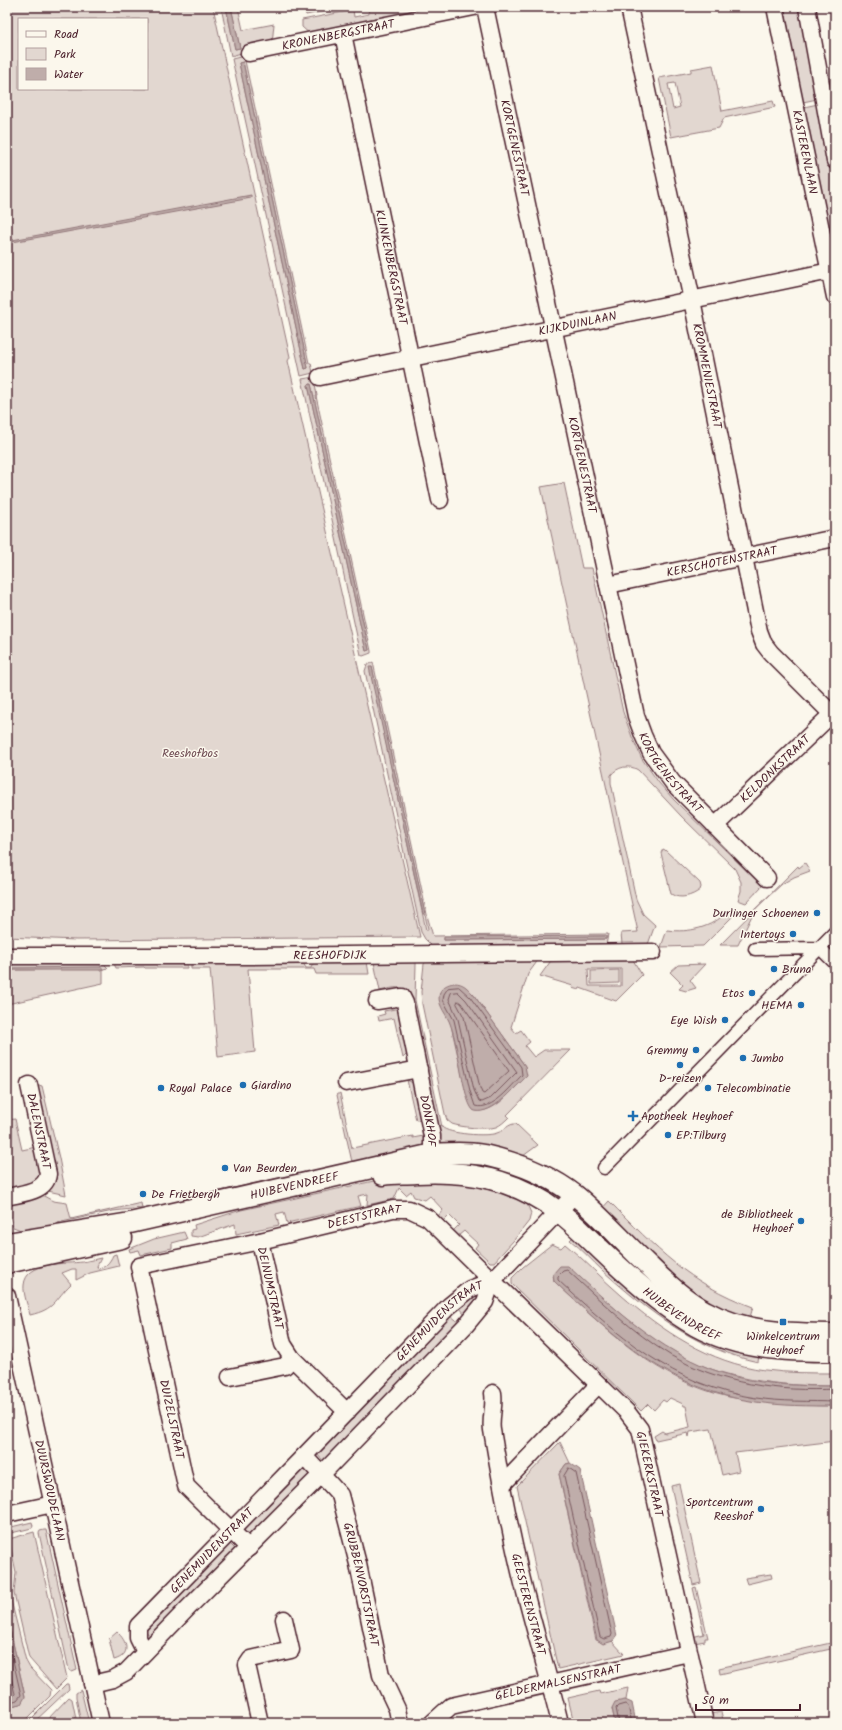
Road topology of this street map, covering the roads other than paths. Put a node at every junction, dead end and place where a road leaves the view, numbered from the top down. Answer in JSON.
{"nodes":[{"id":1,"x":474,"y":7,"type":"edge"},
{"id":2,"x":485,"y":7,"type":"edge"},
{"id":3,"x":629,"y":7,"type":"edge"},
{"id":4,"x":775,"y":7,"type":"edge"},
{"id":5,"x":807,"y":7,"type":"edge"},
{"id":6,"x":343,"y":34,"type":"junction"},
{"id":7,"x":249,"y":54,"type":"dead end"},
{"id":8,"x":835,"y":161,"type":"edge"},
{"id":9,"x":832,"y":270,"type":"edge"},
{"id":10,"x":835,"y":297,"type":"edge"},
{"id":11,"x":692,"y":300,"type":"junction"},
{"id":12,"x":554,"y":328,"type":"junction"},
{"id":13,"x":410,"y":358,"type":"junction"},
{"id":14,"x":320,"y":376,"type":"dead end"},
{"id":15,"x":440,"y":500,"type":"dead end"},
{"id":16,"x":835,"y":538,"type":"edge"},
{"id":17,"x":744,"y":558,"type":"junction"},
{"id":18,"x":608,"y":585,"type":"junction"},
{"id":19,"x":834,"y":714,"type":"edge"},
{"id":20,"x":715,"y":826,"type":"junction"},
{"id":21,"x":767,"y":878,"type":"dead end"},
{"id":22,"x":835,"y":932,"type":"edge"},
{"id":23,"x":820,"y":948,"type":"junction"},
{"id":24,"x":754,"y":949,"type":"dead end"},
{"id":25,"x":654,"y":952,"type":"dead end"},
{"id":26,"x":7,"y":956,"type":"edge"},
{"id":27,"x":835,"y":962,"type":"edge"},
{"id":28,"x":377,"y":1000,"type":"dead end"},
{"id":29,"x":419,"y":1069,"type":"junction"},
{"id":30,"x":346,"y":1083,"type":"dead end"},
{"id":31,"x":29,"y":1085,"type":"dead end"},
{"id":32,"x":432,"y":1163,"type":"junction"},
{"id":33,"x":604,"y":1168,"type":"dead end"},
{"id":34,"x":574,"y":1195,"type":"junction"},
{"id":35,"x":7,"y":1198,"type":"edge"},
{"id":36,"x":559,"y":1212,"type":"junction"},
{"id":37,"x":260,"y":1241,"type":"junction"},
{"id":38,"x":7,"y":1243,"type":"edge"},
{"id":39,"x":7,"y":1263,"type":"edge"},
{"id":40,"x":139,"y":1266,"type":"joint"},
{"id":41,"x":492,"y":1281,"type":"junction"},
{"id":42,"x":7,"y":1296,"type":"edge"},
{"id":43,"x":449,"y":1306,"type":"junction"},
{"id":44,"x":466,"y":1325,"type":"junction"},
{"id":45,"x":835,"y":1334,"type":"edge"},
{"id":46,"x":835,"y":1351,"type":"edge"},
{"id":47,"x":292,"y":1358,"type":"junction"},
{"id":48,"x":230,"y":1378,"type":"dead end"},
{"id":49,"x":598,"y":1385,"type":"junction"},
{"id":50,"x":493,"y":1393,"type":"dead end"},
{"id":51,"x":347,"y":1412,"type":"junction"},
{"id":52,"x":304,"y":1456,"type":"junction"},
{"id":53,"x":322,"y":1474,"type":"junction"},
{"id":54,"x":503,"y":1484,"type":"junction"},
{"id":55,"x":53,"y":1504,"type":"junction"},
{"id":56,"x":7,"y":1514,"type":"edge"},
{"id":57,"x":232,"y":1531,"type":"junction"},
{"id":58,"x":249,"y":1548,"type":"junction"},
{"id":59,"x":284,"y":1619,"type":"dead end"},
{"id":60,"x":145,"y":1652,"type":"junction"},
{"id":61,"x":689,"y":1653,"type":"junction"},
{"id":62,"x":551,"y":1683,"type":"junction"},
{"id":63,"x":92,"y":1684,"type":"junction"},
{"id":64,"x":101,"y":1723,"type":"edge"},
{"id":65,"x":260,"y":1723,"type":"edge"},
{"id":66,"x":400,"y":1723,"type":"edge"},
{"id":67,"x":432,"y":1723,"type":"edge"},
{"id":68,"x":560,"y":1723,"type":"edge"},
{"id":69,"x":705,"y":1723,"type":"edge"}],
"edges":[{"from":1,"to":6,"type":"street","name":"KRONENBERGSTRAAT"},
{"from":2,"to":12,"type":"street","name":"KORTGENESTRAAT"},
{"from":3,"to":11,"type":"street","name":"KROMMENIESTRAAT"},
{"from":4,"to":9,"type":"street","name":"KASTERENLAAN"},
{"from":5,"to":8,"type":"street"},
{"from":6,"to":7,"type":"street","name":"KRONENBERGSTRAAT"},
{"from":6,"to":13,"type":"street","name":"KLINKENBERGSTRAAT"},
{"from":9,"to":10,"type":"street","name":"KASTERENLAAN"},
{"from":9,"to":11,"type":"street","name":"KIJKDUINLAAN"},
{"from":11,"to":12,"type":"street","name":"KIJKDUINLAAN"},
{"from":11,"to":17,"type":"street","name":"KROMMENIESTRAAT"},
{"from":12,"to":13,"type":"street","name":"KIJKDUINLAAN"},
{"from":12,"to":18,"type":"street","name":"KORTGENESTRAAT"},
{"from":13,"to":14,"type":"street","name":"KIJKDUINLAAN"},
{"from":13,"to":15,"type":"street","name":"KLINKENBERGSTRAAT"},
{"from":16,"to":17,"type":"street","name":"KERSCHOTENSTRAAT"},
{"from":17,"to":18,"type":"street","name":"KERSCHOTENSTRAAT"},
{"from":17,"to":19,"type":"street","name":"KROMMENIESTRAAT"},
{"from":18,"to":20,"type":"street","name":"KORTGENESTRAAT"},
{"from":19,"to":20,"type":"street","name":"KELDONKSTRAAT"},
{"from":20,"to":21,"type":"street","name":"KORTGENESTRAAT"},
{"from":22,"to":23,"type":"street"},
{"from":23,"to":24,"type":"street"},
{"from":23,"to":27,"type":"street"},
{"from":23,"to":33,"type":"street"},
{"from":25,"to":26,"type":"street","name":"REESHOFDIJK"},
{"from":28,"to":29,"type":"street","name":"DONKHOF"},
{"from":29,"to":30,"type":"street"},
{"from":29,"to":32,"type":"street","name":"DONKHOF"},
{"from":31,"to":35,"type":"street","name":"DALENSTRAAT"},
{"from":32,"to":34,"type":"street","name":"HUIBEVENDREEF"},
{"from":32,"to":36,"type":"street","name":"HUIBEVENDREEF"},
{"from":32,"to":38,"type":"street","name":"HUIBEVENDREEF"},
{"from":32,"to":39,"type":"street","name":"HUIBEVENDREEF"},
{"from":34,"to":36,"type":"street"},
{"from":34,"to":45,"type":"street","name":"HUIBEVENDREEF"},
{"from":36,"to":41,"type":"street"},
{"from":36,"to":46,"type":"street","name":"HUIBEVENDREEF"},
{"from":37,"to":40,"type":"street","name":"DEINUMSTRAAT"},
{"from":37,"to":41,"type":"street","name":"DEESTSTRAAT"},
{"from":37,"to":47,"type":"street","name":"DEINUMSTRAAT"},
{"from":40,"to":57,"type":"street","name":"DUIZELSTRAAT"},
{"from":41,"to":43,"type":"street","name":"GENEMUIDENSTRAAT"},
{"from":41,"to":44,"type":"street","name":"GENEMUIDENSTRAAT"},
{"from":41,"to":49,"type":"street","name":"GIEKERKSTRAAT"},
{"from":42,"to":55,"type":"street","name":"DUURSWOUDELAAN"},
{"from":43,"to":44,"type":"street"},
{"from":43,"to":51,"type":"street","name":"GENEMUIDENSTRAAT"},
{"from":44,"to":53,"type":"street","name":"GENEMUIDENSTRAAT"},
{"from":47,"to":48,"type":"street"},
{"from":47,"to":51,"type":"street","name":"DEINUMSTRAAT"},
{"from":49,"to":54,"type":"street"},
{"from":49,"to":61,"type":"street","name":"GIEKERKSTRAAT"},
{"from":50,"to":54,"type":"street","name":"GEESTERENSTRAAT"},
{"from":51,"to":52,"type":"street","name":"GENEMUIDENSTRAAT"},
{"from":52,"to":53,"type":"street","name":"GRUBBENVORSTSTRAAT"},
{"from":52,"to":57,"type":"street","name":"GENEMUIDENSTRAAT"},
{"from":53,"to":58,"type":"street","name":"GENEMUIDENSTRAAT"},
{"from":53,"to":66,"type":"street","name":"GRUBBENVORSTSTRAAT"},
{"from":54,"to":62,"type":"street","name":"GEESTERENSTRAAT"},
{"from":55,"to":56,"type":"street"},
{"from":55,"to":63,"type":"street","name":"DUURSWOUDELAAN"},
{"from":57,"to":58,"type":"street","name":"DUIZELSTRAAT"},
{"from":57,"to":60,"type":"street","name":"GENEMUIDENSTRAAT"},
{"from":58,"to":60,"type":"street","name":"GENEMUIDENSTRAAT"},
{"from":59,"to":65,"type":"street"},
{"from":60,"to":63,"type":"street","name":"GENEMUIDENSTRAAT"},
{"from":61,"to":62,"type":"street","name":"GELDERMALSENSTRAAT"},
{"from":61,"to":69,"type":"street","name":"GIEKERKSTRAAT"},
{"from":62,"to":67,"type":"street","name":"GELDERMALSENSTRAAT"},
{"from":62,"to":68,"type":"street","name":"GEESTERENSTRAAT"},
{"from":63,"to":64,"type":"street","name":"DUURSWOUDELAAN"}]}
